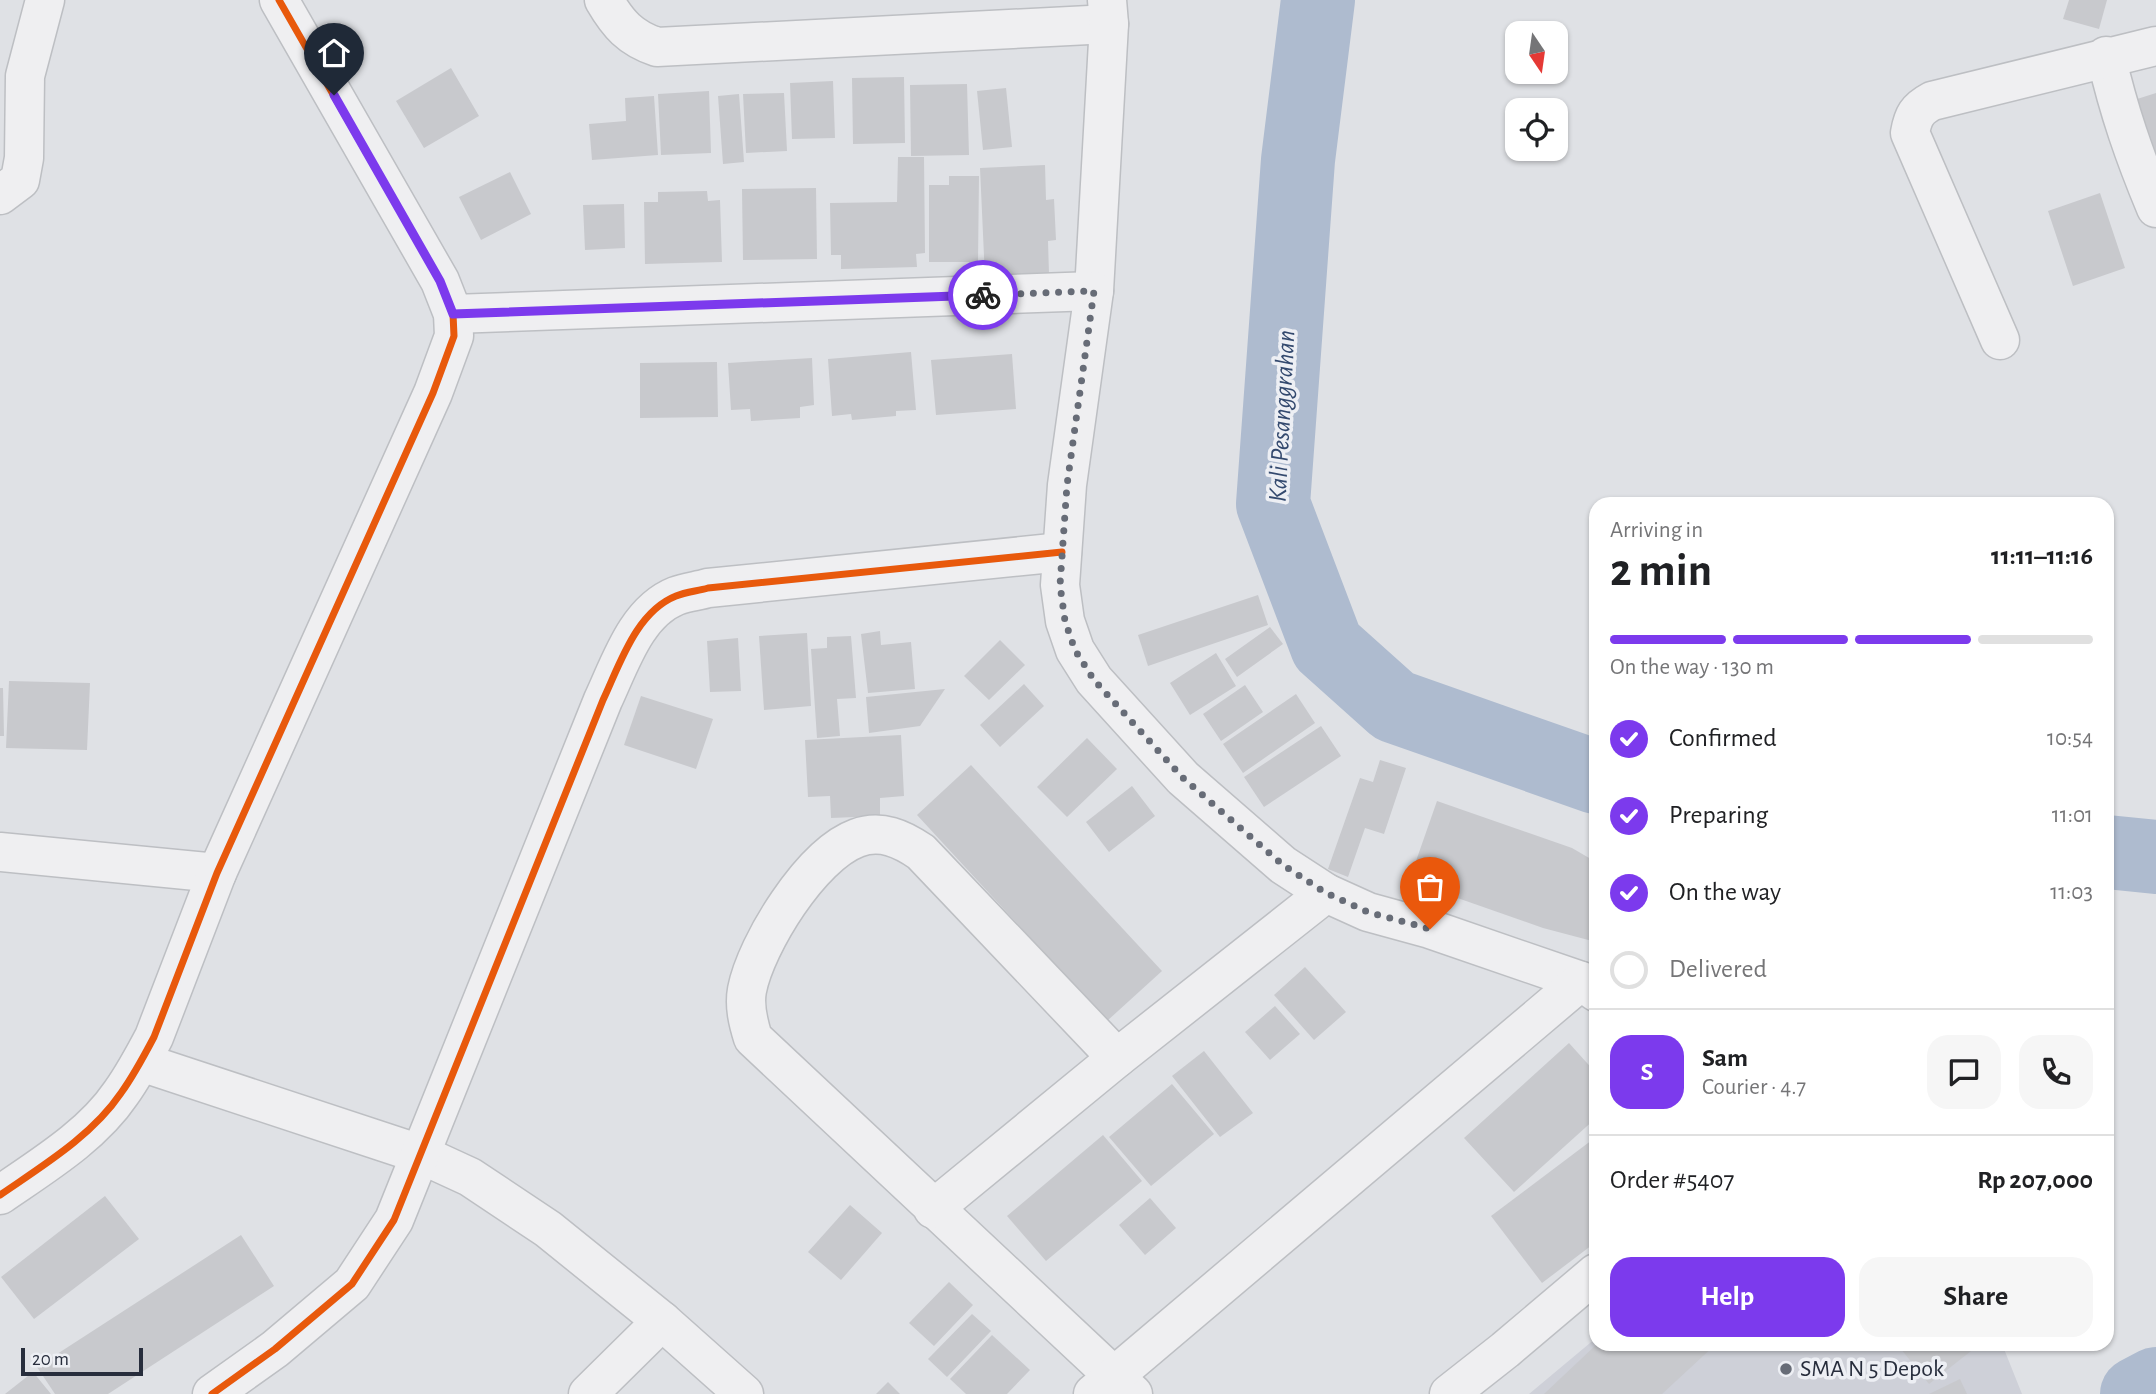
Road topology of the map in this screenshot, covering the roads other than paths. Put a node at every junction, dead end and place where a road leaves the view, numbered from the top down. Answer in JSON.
{"nodes":[{"id":1,"x":45,"y":0,"type":"edge"},
{"id":2,"x":279,"y":0,"type":"edge"},
{"id":3,"x":604,"y":0,"type":"edge"},
{"id":4,"x":1108,"y":12,"type":"edge"},
{"id":5,"x":2156,"y":46,"type":"edge"},
{"id":6,"x":2106,"y":56,"type":"junction"},
{"id":7,"x":13,"y":72,"type":"edge"},
{"id":8,"x":0,"y":195,"type":"edge"},
{"id":9,"x":2156,"y":208,"type":"edge"},
{"id":10,"x":1094,"y":291,"type":"junction"},
{"id":11,"x":453,"y":314,"type":"junction"},
{"id":12,"x":2000,"y":340,"type":"dead end"},
{"id":13,"x":1062,"y":552,"type":"junction"},
{"id":14,"x":0,"y":852,"type":"edge"},
{"id":15,"x":217,"y":873,"type":"junction"},
{"id":16,"x":1326,"y":893,"type":"junction"},
{"id":17,"x":1589,"y":987,"type":"edge"},
{"id":18,"x":1117,"y":1058,"type":"junction"},
{"id":19,"x":141,"y":1062,"type":"junction"},
{"id":20,"x":420,"y":1154,"type":"junction"},
{"id":21,"x":0,"y":1195,"type":"edge"},
{"id":22,"x":933,"y":1209,"type":"junction"},
{"id":23,"x":1589,"y":1279,"type":"edge"},
{"id":24,"x":662,"y":1321,"type":"junction"},
{"id":25,"x":1114,"y":1388,"type":"edge"},
{"id":26,"x":212,"y":1394,"type":"edge"},
{"id":27,"x":588,"y":1394,"type":"edge"},
{"id":28,"x":744,"y":1394,"type":"edge"},
{"id":29,"x":1449,"y":1394,"type":"edge"}],
"edges":[{"from":1,"to":7,"type":"street"},
{"from":2,"to":11,"type":"street"},
{"from":3,"to":4,"type":"street"},
{"from":4,"to":10,"type":"street"},
{"from":5,"to":6,"type":"street"},
{"from":6,"to":9,"type":"street"},
{"from":6,"to":12,"type":"street"},
{"from":7,"to":8,"type":"street"},
{"from":10,"to":11,"type":"street"},
{"from":10,"to":13,"type":"street"},
{"from":11,"to":15,"type":"street"},
{"from":13,"to":16,"type":"street"},
{"from":13,"to":20,"type":"street"},
{"from":14,"to":15,"type":"street"},
{"from":15,"to":19,"type":"street"},
{"from":16,"to":17,"type":"street"},
{"from":16,"to":18,"type":"street"},
{"from":17,"to":25,"type":"street"},
{"from":18,"to":22,"type":"street"},
{"from":18,"to":22,"type":"street"},
{"from":19,"to":20,"type":"street"},
{"from":19,"to":21,"type":"street"},
{"from":20,"to":24,"type":"street"},
{"from":20,"to":26,"type":"street"},
{"from":22,"to":25,"type":"street"},
{"from":23,"to":29,"type":"street"},
{"from":24,"to":27,"type":"street"},
{"from":24,"to":28,"type":"street"}]}
